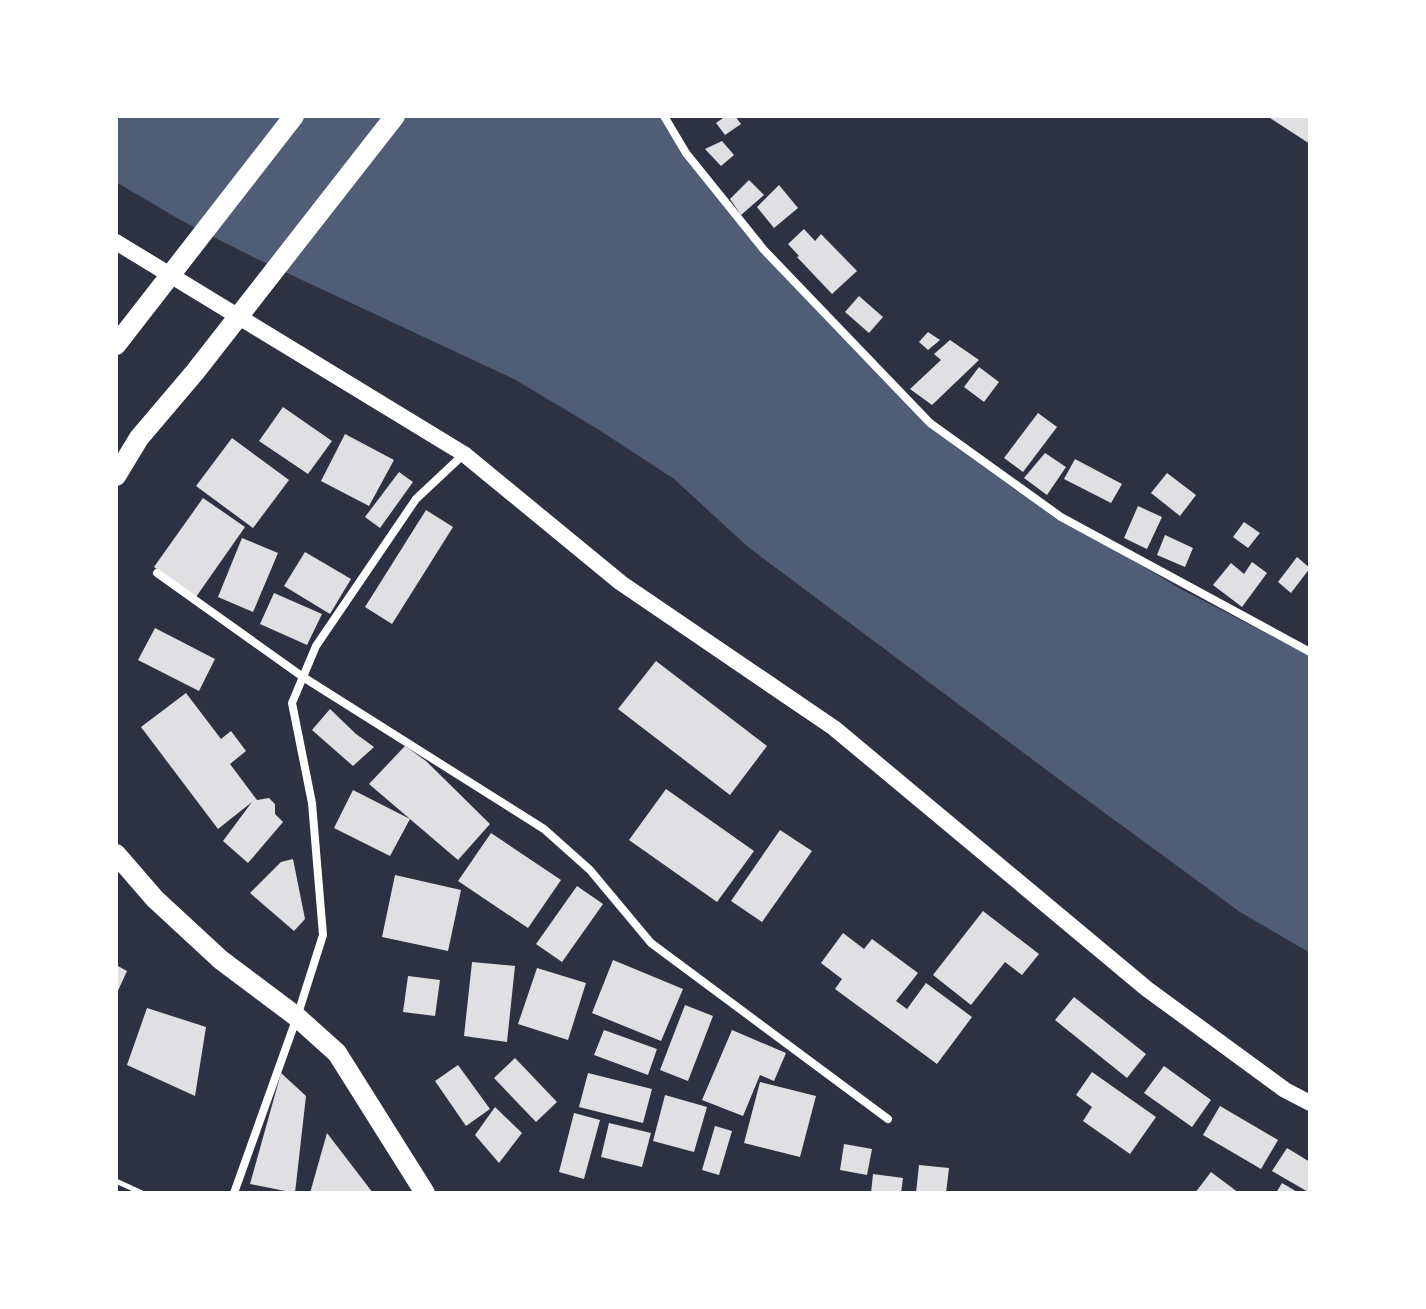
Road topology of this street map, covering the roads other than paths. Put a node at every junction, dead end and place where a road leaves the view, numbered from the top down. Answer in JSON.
{"nodes":[{"id":1,"x":294,"y":116,"type":"edge"},
{"id":2,"x":395,"y":116,"type":"edge"},
{"id":3,"x":664,"y":116,"type":"edge"},
{"id":4,"x":116,"y":242,"type":"edge"},
{"id":5,"x":116,"y":345,"type":"edge"},
{"id":6,"x":464,"y":454,"type":"junction"},
{"id":7,"x":116,"y":476,"type":"edge"},
{"id":8,"x":157,"y":573,"type":"dead end"},
{"id":9,"x":1310,"y":652,"type":"edge"},
{"id":10,"x":303,"y":677,"type":"junction"},
{"id":11,"x":116,"y":854,"type":"edge"},
{"id":12,"x":297,"y":1017,"type":"junction"},
{"id":13,"x":1310,"y":1103,"type":"edge"},
{"id":14,"x":888,"y":1119,"type":"dead end"},
{"id":15,"x":231,"y":1193,"type":"edge"},
{"id":16,"x":425,"y":1193,"type":"edge"}],
"edges":[{"from":1,"to":5,"type":"main road"},
{"from":2,"to":7,"type":"main road"},
{"from":3,"to":9,"type":"street"},
{"from":4,"to":6,"type":"main road"},
{"from":6,"to":10,"type":"street"},
{"from":6,"to":13,"type":"main road"},
{"from":8,"to":10,"type":"street"},
{"from":10,"to":12,"type":"street"},
{"from":10,"to":14,"type":"street"},
{"from":11,"to":12,"type":"main road"},
{"from":12,"to":15,"type":"street"},
{"from":12,"to":16,"type":"main road"}]}
